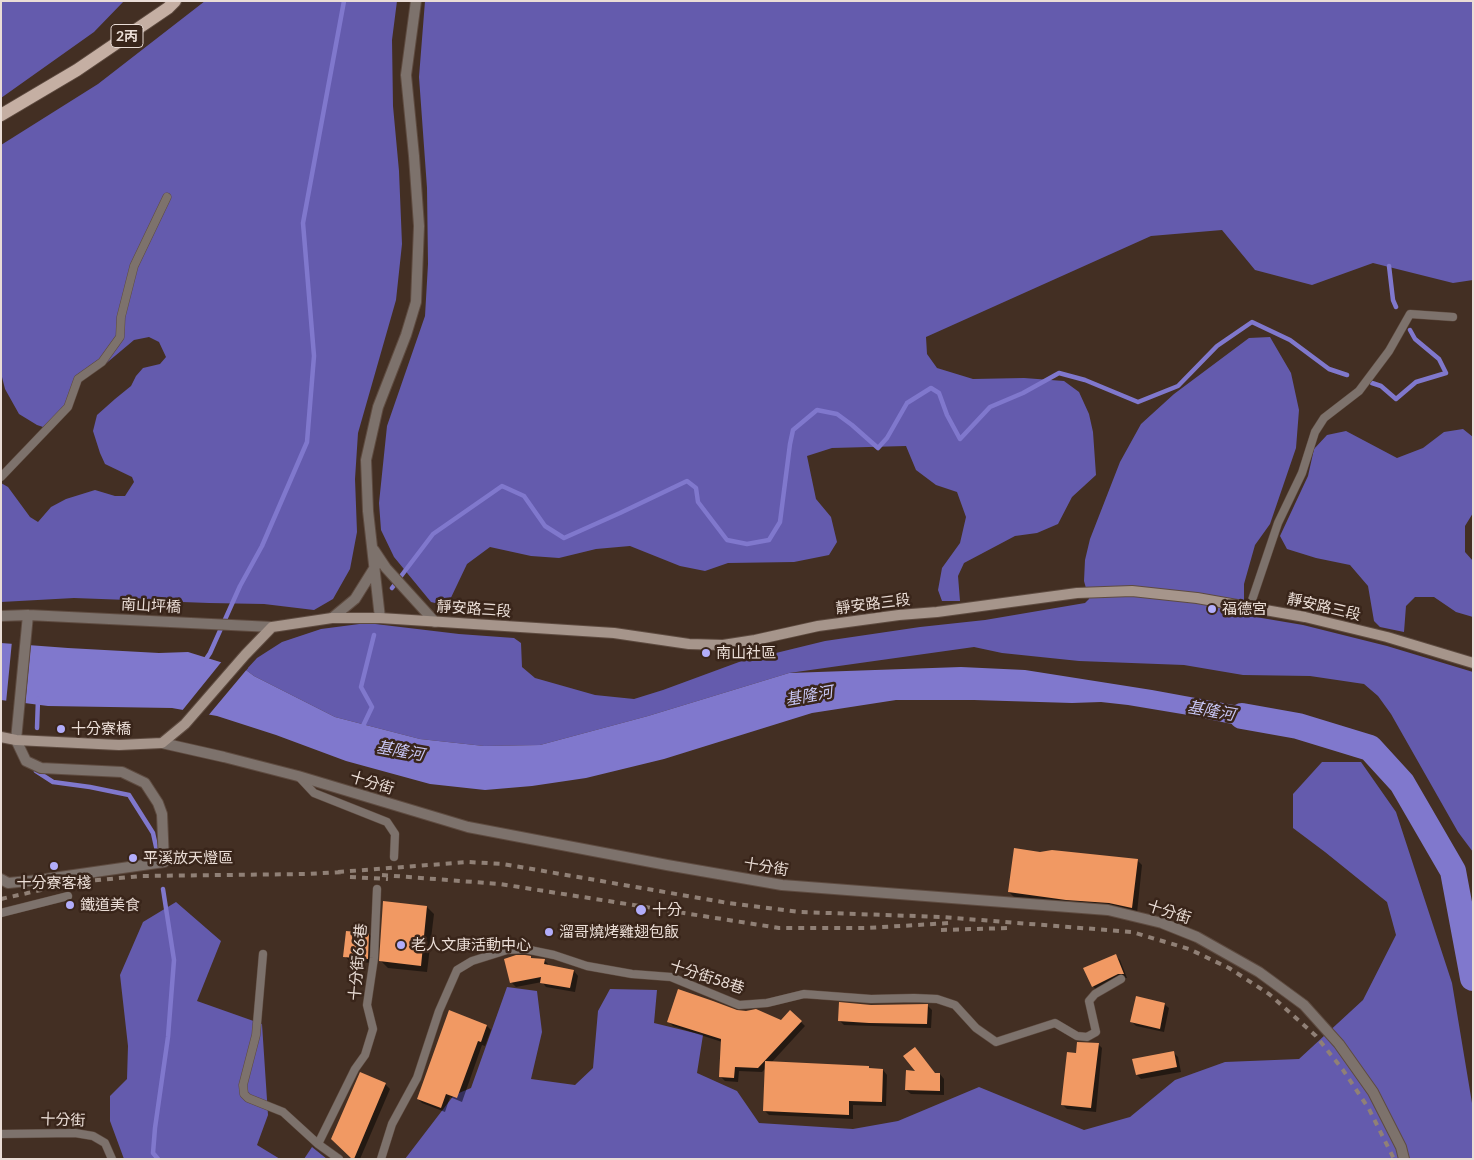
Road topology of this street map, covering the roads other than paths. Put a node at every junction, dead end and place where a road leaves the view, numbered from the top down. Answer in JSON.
{"nodes":[{"id":1,"x":175,"y":1,"type":"edge"},
{"id":2,"x":416,"y":1,"type":"edge"},
{"id":3,"x":1,"y":115,"type":"edge"},
{"id":4,"x":167,"y":197,"type":"dead end"},
{"id":5,"x":1453,"y":317,"type":"dead end"},
{"id":6,"x":1,"y":477,"type":"edge"},
{"id":7,"x":373,"y":549,"type":"junction"},
{"id":8,"x":375,"y":567,"type":"junction"},
{"id":9,"x":1250,"y":606,"type":"junction"},
{"id":10,"x":28,"y":614,"type":"junction"},
{"id":11,"x":1,"y":616,"type":"edge"},
{"id":12,"x":332,"y":618,"type":"junction"},
{"id":13,"x":380,"y":618,"type":"junction"},
{"id":14,"x":435,"y":622,"type":"junction"},
{"id":15,"x":272,"y":627,"type":"junction"},
{"id":16,"x":1473,"y":663,"type":"edge"},
{"id":17,"x":1,"y":737,"type":"edge"},
{"id":18,"x":16,"y":740,"type":"junction"},
{"id":19,"x":162,"y":743,"type":"junction"},
{"id":20,"x":298,"y":776,"type":"junction"},
{"id":21,"x":394,"y":857,"type":"dead end"},
{"id":22,"x":1,"y":878,"type":"edge"},
{"id":23,"x":377,"y":889,"type":"dead end"},
{"id":24,"x":68,"y":896,"type":"dead end"},
{"id":25,"x":1,"y":913,"type":"edge"},
{"id":26,"x":263,"y":954,"type":"dead end"},
{"id":27,"x":1121,"y":979,"type":"dead end"},
{"id":28,"x":1,"y":1134,"type":"edge"},
{"id":29,"x":318,"y":1144,"type":"junction"},
{"id":30,"x":112,"y":1159,"type":"edge"},
{"id":31,"x":339,"y":1159,"type":"edge"},
{"id":32,"x":381,"y":1159,"type":"edge"},
{"id":33,"x":1404,"y":1159,"type":"edge"}],
"edges":[{"from":1,"to":3,"type":"main road","number":"2丙"},
{"from":2,"to":7,"type":"street"},
{"from":4,"to":6,"type":"lane"},
{"from":5,"to":9,"type":"lane"},
{"from":7,"to":8,"type":"street"},
{"from":7,"to":14,"type":"street"},
{"from":8,"to":12,"type":"street"},
{"from":8,"to":13,"type":"street"},
{"from":9,"to":14,"type":"main road","name":"靜安路三段"},
{"from":9,"to":16,"type":"main road","name":"靜安路三段"},
{"from":10,"to":11,"type":"street","name":"南山坪橋"},
{"from":10,"to":15,"type":"street","name":"南山坪橋"},
{"from":10,"to":18,"type":"street"},
{"from":12,"to":13,"type":"main road","name":"靜安路三段"},
{"from":12,"to":15,"type":"main road","name":"靜安路三段"},
{"from":13,"to":14,"type":"main road","name":"靜安路三段"},
{"from":15,"to":19,"type":"main road"},
{"from":17,"to":18,"type":"main road"},
{"from":18,"to":19,"type":"main road"},
{"from":18,"to":22,"type":"street"},
{"from":19,"to":20,"type":"street","name":"十分街"},
{"from":20,"to":21,"type":"lane"},
{"from":20,"to":33,"type":"street","name":"十分街"},
{"from":23,"to":29,"type":"lane","name":"十分街66巷"},
{"from":24,"to":25,"type":"lane"},
{"from":26,"to":29,"type":"lane"},
{"from":27,"to":32,"type":"lane","name":"十分街58巷"},
{"from":28,"to":30,"type":"lane","name":"十分街"},
{"from":29,"to":31,"type":"lane"}]}
